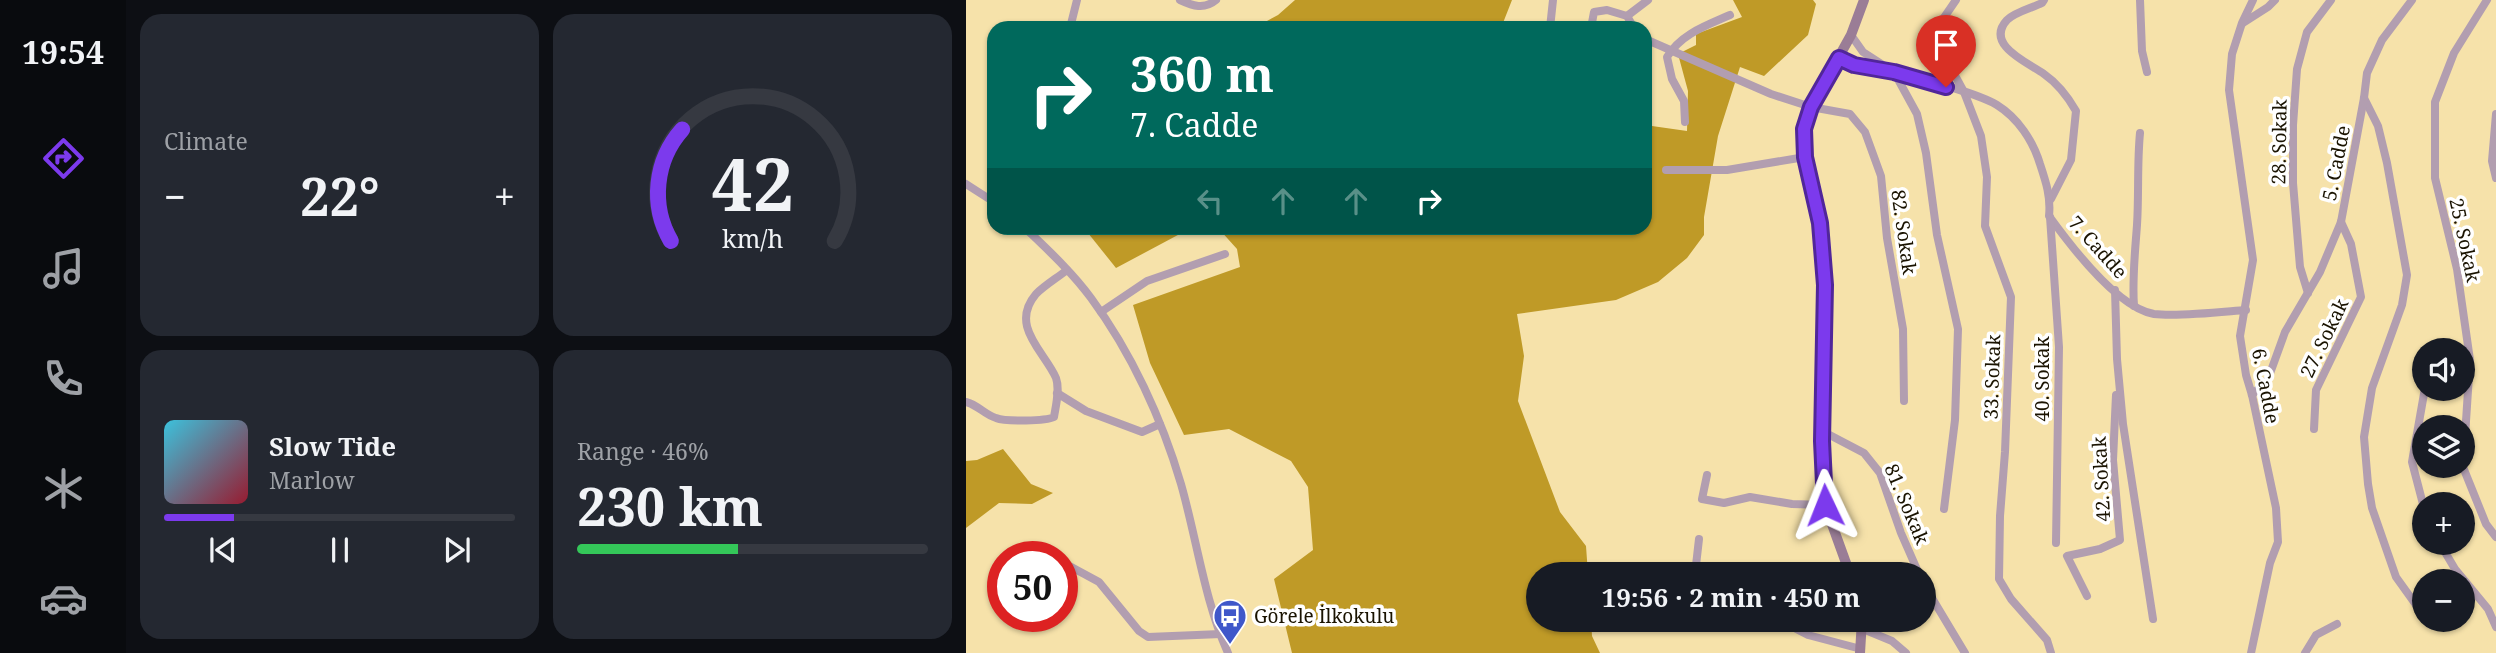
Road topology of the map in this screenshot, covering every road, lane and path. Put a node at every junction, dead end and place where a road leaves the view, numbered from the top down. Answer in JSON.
{"nodes":[{"id":1,"x":1077,"y":0,"type":"edge"},
{"id":2,"x":1180,"y":0,"type":"edge"},
{"id":3,"x":1216,"y":0,"type":"edge"},
{"id":4,"x":1553,"y":0,"type":"edge"},
{"id":5,"x":1648,"y":0,"type":"edge"},
{"id":6,"x":1864,"y":0,"type":"edge"},
{"id":7,"x":1956,"y":0,"type":"edge"},
{"id":8,"x":2044,"y":0,"type":"edge"},
{"id":9,"x":2140,"y":0,"type":"edge"},
{"id":10,"x":2253,"y":0,"type":"edge"},
{"id":11,"x":2274,"y":0,"type":"edge"},
{"id":12,"x":2331,"y":0,"type":"edge"},
{"id":13,"x":2403,"y":0,"type":"edge"},
{"id":14,"x":2412,"y":0,"type":"edge"},
{"id":15,"x":2487,"y":0,"type":"edge"},
{"id":16,"x":2403,"y":10,"type":"junction"},
{"id":17,"x":1730,"y":15,"type":"dead end"},
{"id":18,"x":1627,"y":16,"type":"junction"},
{"id":19,"x":1072,"y":21,"type":"edge"},
{"id":20,"x":1551,"y":21,"type":"edge"},
{"id":21,"x":1592,"y":21,"type":"edge"},
{"id":22,"x":1630,"y":21,"type":"edge"},
{"id":23,"x":2242,"y":23,"type":"junction"},
{"id":24,"x":1852,"y":35,"type":"junction"},
{"id":25,"x":1652,"y":42,"type":"edge"},
{"id":26,"x":1671,"y":51,"type":"junction"},
{"id":27,"x":1839,"y":58,"type":"junction"},
{"id":28,"x":1894,"y":72,"type":"junction"},
{"id":29,"x":2147,"y":72,"type":"dead end"},
{"id":30,"x":1964,"y":92,"type":"junction"},
{"id":31,"x":2364,"y":98,"type":"junction"},
{"id":32,"x":1811,"y":107,"type":"junction"},
{"id":33,"x":2496,"y":114,"type":"edge"},
{"id":34,"x":1685,"y":122,"type":"dead end"},
{"id":35,"x":2140,"y":133,"type":"dead end"},
{"id":36,"x":1805,"y":157,"type":"junction"},
{"id":37,"x":1666,"y":170,"type":"dead end"},
{"id":38,"x":2496,"y":178,"type":"edge"},
{"id":39,"x":966,"y":184,"type":"edge"},
{"id":40,"x":987,"y":198,"type":"edge"},
{"id":41,"x":2051,"y":199,"type":"junction"},
{"id":42,"x":2049,"y":216,"type":"junction"},
{"id":43,"x":2341,"y":222,"type":"junction"},
{"id":44,"x":1032,"y":235,"type":"edge"},
{"id":45,"x":1225,"y":254,"type":"dead end"},
{"id":46,"x":1067,"y":270,"type":"junction"},
{"id":47,"x":2115,"y":290,"type":"junction"},
{"id":48,"x":2308,"y":293,"type":"junction"},
{"id":49,"x":2134,"y":306,"type":"junction"},
{"id":50,"x":2246,"y":310,"type":"junction"},
{"id":51,"x":1101,"y":312,"type":"junction"},
{"id":52,"x":2117,"y":359,"type":"junction"},
{"id":53,"x":1057,"y":393,"type":"junction"},
{"id":54,"x":2252,"y":395,"type":"junction"},
{"id":55,"x":1904,"y":401,"type":"dead end"},
{"id":56,"x":2423,"y":401,"type":"edge"},
{"id":57,"x":966,"y":402,"type":"edge"},
{"id":58,"x":1160,"y":424,"type":"junction"},
{"id":59,"x":2314,"y":429,"type":"dead end"},
{"id":60,"x":1822,"y":431,"type":"junction"},
{"id":61,"x":1707,"y":475,"type":"dead end"},
{"id":62,"x":2420,"y":492,"type":"edge"},
{"id":63,"x":1825,"y":505,"type":"junction"},
{"id":64,"x":1944,"y":509,"type":"dead end"},
{"id":65,"x":2496,"y":537,"type":"edge"},
{"id":66,"x":1699,"y":539,"type":"dead end"},
{"id":67,"x":2056,"y":543,"type":"dead end"},
{"id":68,"x":2447,"y":555,"type":"edge"},
{"id":69,"x":1696,"y":562,"type":"edge"},
{"id":70,"x":1846,"y":562,"type":"edge"},
{"id":71,"x":1913,"y":562,"type":"edge"},
{"id":72,"x":1078,"y":571,"type":"edge"},
{"id":73,"x":2087,"y":596,"type":"dead end"},
{"id":74,"x":2412,"y":599,"type":"edge"},
{"id":75,"x":1936,"y":605,"type":"edge"},
{"id":76,"x":2153,"y":618,"type":"dead end"},
{"id":77,"x":2337,"y":624,"type":"dead end"},
{"id":78,"x":2496,"y":627,"type":"edge"},
{"id":79,"x":1802,"y":632,"type":"edge"},
{"id":80,"x":1862,"y":632,"type":"edge"},
{"id":81,"x":1877,"y":632,"type":"edge"},
{"id":82,"x":1221,"y":634,"type":"junction"},
{"id":83,"x":1861,"y":651,"type":"edge"},
{"id":84,"x":1228,"y":653,"type":"edge"},
{"id":85,"x":1906,"y":653,"type":"edge"},
{"id":86,"x":1965,"y":653,"type":"edge"},
{"id":87,"x":2051,"y":653,"type":"edge"},
{"id":88,"x":2251,"y":653,"type":"edge"},
{"id":89,"x":2305,"y":653,"type":"edge"}],
"edges":[{"from":1,"to":19,"type":"street"},
{"from":2,"to":3,"type":"street"},
{"from":4,"to":20,"type":"street"},
{"from":5,"to":18,"type":"street"},
{"from":6,"to":24,"type":"main road"},
{"from":7,"to":30,"type":"street","name":"33. Sokak"},
{"from":8,"to":41,"type":"street"},
{"from":9,"to":29,"type":"street"},
{"from":10,"to":23,"type":"street","name":"6. Cadde"},
{"from":11,"to":23,"type":"street"},
{"from":12,"to":48,"type":"street","name":"28. Sokak"},
{"from":13,"to":16,"type":"street"},
{"from":14,"to":16,"type":"street","name":"5. Cadde"},
{"from":15,"to":65,"type":"street","name":"25. Sokak"},
{"from":16,"to":31,"type":"street","name":"5. Cadde"},
{"from":17,"to":26,"type":"street"},
{"from":18,"to":21,"type":"street"},
{"from":18,"to":22,"type":"street"},
{"from":23,"to":50,"type":"street","name":"6. Cadde"},
{"from":24,"to":27,"type":"main road"},
{"from":24,"to":28,"type":"street"},
{"from":25,"to":26,"type":"street","name":"82. Sokak"},
{"from":26,"to":32,"type":"street","name":"82. Sokak"},
{"from":26,"to":34,"type":"street"},
{"from":27,"to":28,"type":"street","name":"7. Cadde"},
{"from":27,"to":32,"type":"main road"},
{"from":28,"to":30,"type":"street","name":"7. Cadde"},
{"from":28,"to":64,"type":"street"},
{"from":30,"to":41,"type":"street","name":"7. Cadde"},
{"from":30,"to":87,"type":"street","name":"33. Sokak"},
{"from":31,"to":43,"type":"street","name":"5. Cadde"},
{"from":31,"to":74,"type":"street"},
{"from":32,"to":36,"type":"main road"},
{"from":32,"to":55,"type":"street","name":"82. Sokak"},
{"from":33,"to":38,"type":"street"},
{"from":35,"to":49,"type":"street"},
{"from":36,"to":37,"type":"street"},
{"from":36,"to":60,"type":"main road"},
{"from":39,"to":40,"type":"street"},
{"from":41,"to":42,"type":"street","name":"7. Cadde"},
{"from":42,"to":47,"type":"street","name":"7. Cadde"},
{"from":42,"to":67,"type":"street","name":"40. Sokak"},
{"from":43,"to":48,"type":"street","name":"5. Cadde"},
{"from":43,"to":59,"type":"street","name":"27. Sokak"},
{"from":44,"to":46,"type":"street"},
{"from":45,"to":51,"type":"street"},
{"from":46,"to":51,"type":"street"},
{"from":46,"to":53,"type":"street"},
{"from":47,"to":49,"type":"street","name":"7. Cadde"},
{"from":47,"to":52,"type":"street","name":"42. Sokak"},
{"from":48,"to":54,"type":"street","name":"5. Cadde"},
{"from":49,"to":50,"type":"street","name":"7. Cadde"},
{"from":50,"to":54,"type":"street","name":"6. Cadde"},
{"from":51,"to":58,"type":"street"},
{"from":52,"to":73,"type":"street","name":"42. Sokak"},
{"from":52,"to":76,"type":"street","name":"42. Sokak"},
{"from":53,"to":57,"type":"street"},
{"from":53,"to":58,"type":"street"},
{"from":54,"to":88,"type":"street","name":"6. Cadde"},
{"from":56,"to":62,"type":"street"},
{"from":58,"to":82,"type":"street"},
{"from":60,"to":63,"type":"main road"},
{"from":60,"to":71,"type":"street","name":"81. Sokak"},
{"from":61,"to":63,"type":"street"},
{"from":63,"to":70,"type":"main road"},
{"from":66,"to":69,"type":"street"},
{"from":68,"to":78,"type":"street"},
{"from":72,"to":82,"type":"street"},
{"from":75,"to":86,"type":"street"},
{"from":77,"to":89,"type":"street"},
{"from":79,"to":83,"type":"street"},
{"from":80,"to":83,"type":"main road"},
{"from":81,"to":85,"type":"street"},
{"from":82,"to":84,"type":"street"}]}
